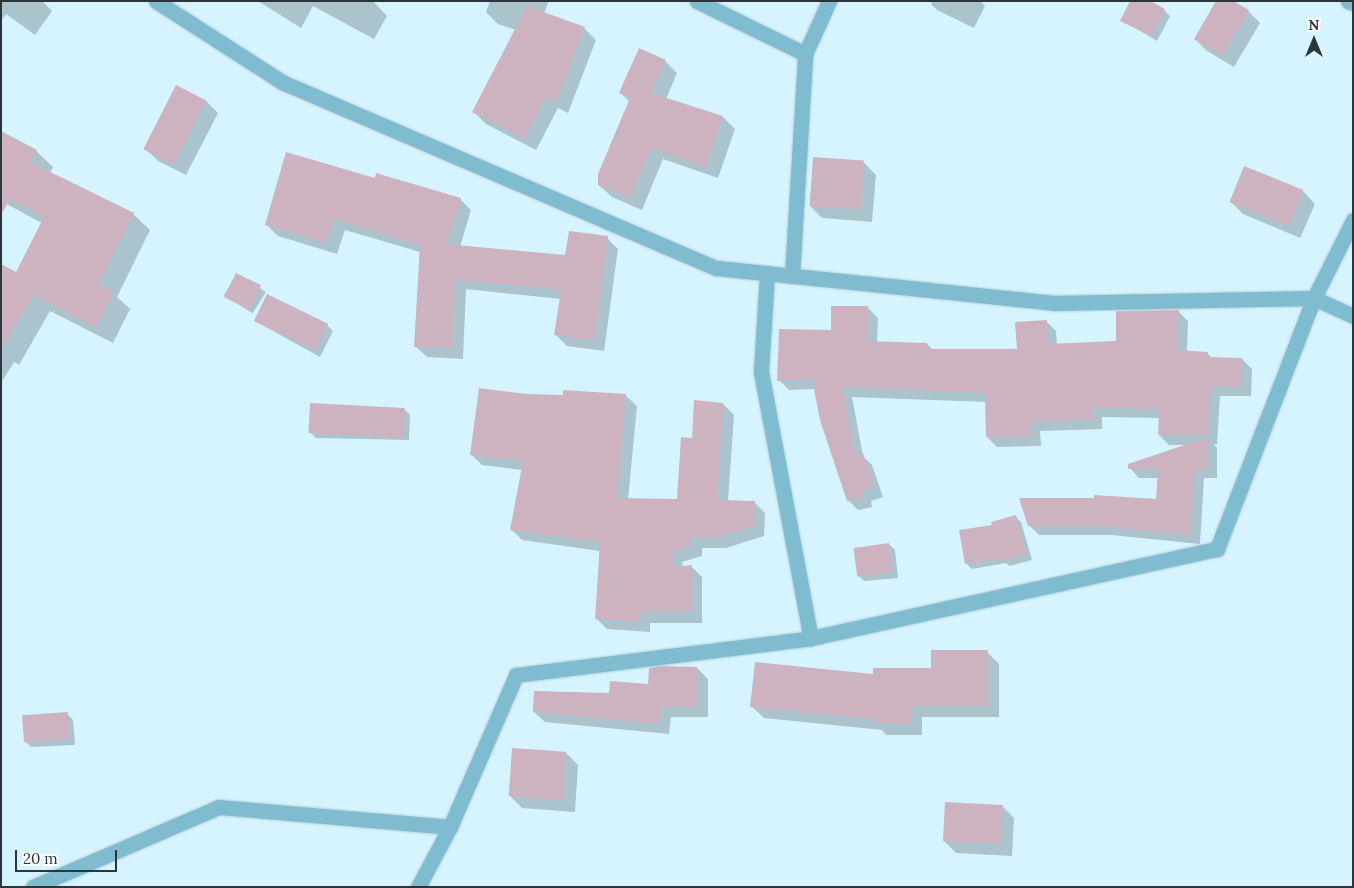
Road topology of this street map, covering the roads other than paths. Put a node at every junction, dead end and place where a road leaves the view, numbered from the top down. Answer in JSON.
{"nodes":[{"id":1,"x":156,"y":1,"type":"edge"},
{"id":2,"x":697,"y":1,"type":"edge"},
{"id":3,"x":829,"y":1,"type":"edge"},
{"id":4,"x":1348,"y":1,"type":"edge"},
{"id":5,"x":1353,"y":4,"type":"edge"},
{"id":6,"x":805,"y":54,"type":"junction"},
{"id":7,"x":1353,"y":220,"type":"edge"},
{"id":8,"x":767,"y":273,"type":"junction"},
{"id":9,"x":792,"y":276,"type":"junction"},
{"id":10,"x":1314,"y":298,"type":"junction"},
{"id":11,"x":1353,"y":316,"type":"edge"},
{"id":12,"x":811,"y":638,"type":"junction"},
{"id":13,"x":450,"y":827,"type":"junction"},
{"id":14,"x":33,"y":887,"type":"edge"},
{"id":15,"x":418,"y":887,"type":"edge"}],
"edges":[{"from":1,"to":8,"type":"street"},
{"from":2,"to":6,"type":"street"},
{"from":3,"to":6,"type":"street"},
{"from":4,"to":5,"type":"street"},
{"from":6,"to":9,"type":"street"},
{"from":7,"to":10,"type":"street"},
{"from":8,"to":9,"type":"street"},
{"from":8,"to":12,"type":"street"},
{"from":9,"to":10,"type":"street"},
{"from":10,"to":11,"type":"street"},
{"from":10,"to":12,"type":"street"},
{"from":12,"to":13,"type":"street"},
{"from":13,"to":14,"type":"street"},
{"from":13,"to":15,"type":"street"}]}
